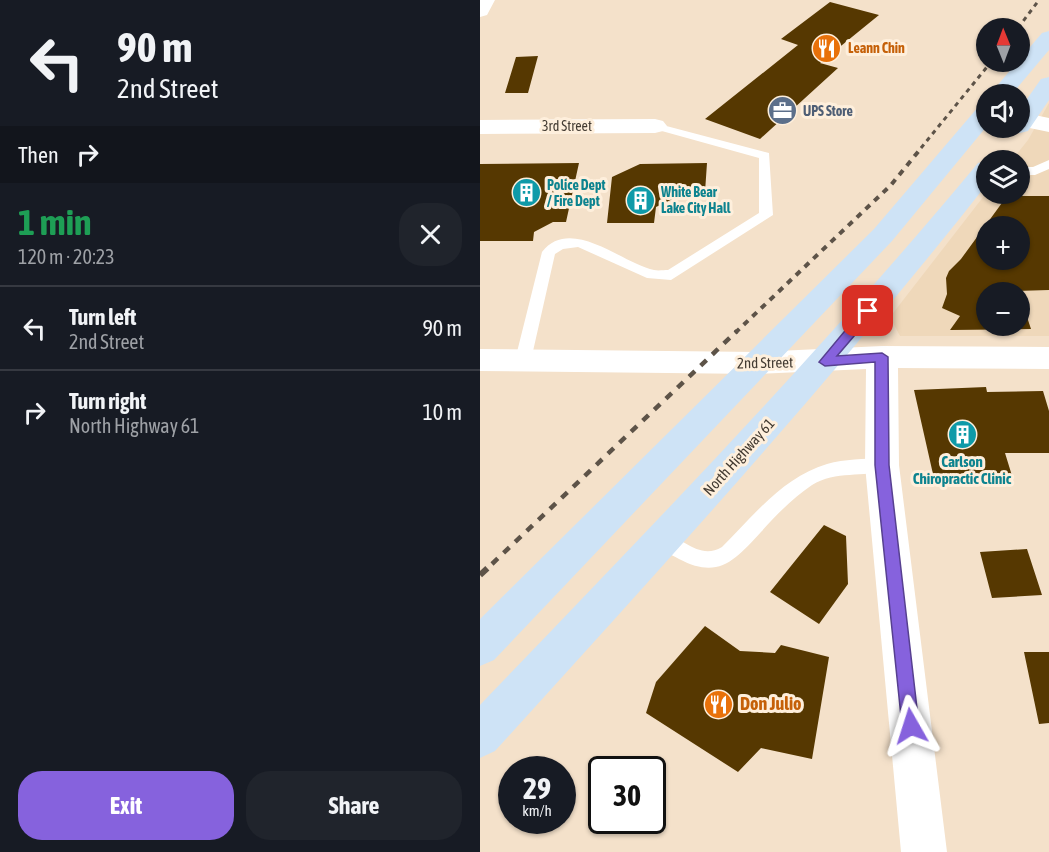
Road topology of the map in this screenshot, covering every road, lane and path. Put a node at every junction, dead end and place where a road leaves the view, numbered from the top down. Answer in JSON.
{"nodes":[{"id":1,"x":485,"y":0,"type":"edge"},
{"id":2,"x":480,"y":10,"type":"edge"},
{"id":3,"x":1049,"y":37,"type":"edge"},
{"id":4,"x":1011,"y":84,"type":"edge"},
{"id":5,"x":1049,"y":84,"type":"edge"},
{"id":6,"x":976,"y":125,"type":"edge"},
{"id":7,"x":1049,"y":125,"type":"edge"},
{"id":8,"x":655,"y":126,"type":"joint"},
{"id":9,"x":480,"y":127,"type":"edge"},
{"id":10,"x":1004,"y":145,"type":"edge"},
{"id":11,"x":1049,"y":164,"type":"edge"},
{"id":12,"x":1030,"y":171,"type":"edge"},
{"id":13,"x":882,"y":357,"type":"junction"},
{"id":14,"x":1049,"y":358,"type":"edge"},
{"id":15,"x":480,"y":360,"type":"edge"},
{"id":16,"x":523,"y":360,"type":"junction"},
{"id":17,"x":825,"y":362,"type":"junction"},
{"id":18,"x":758,"y":363,"type":"junction"},
{"id":19,"x":882,"y":465,"type":"junction"},
{"id":20,"x":663,"y":540,"type":"junction"},
{"id":21,"x":480,"y":647,"type":"edge"},
{"id":22,"x":480,"y":736,"type":"edge"},
{"id":23,"x":924,"y":852,"type":"edge"}],
"edges":[{"from":1,"to":2,"type":"street"},
{"from":3,"to":4,"type":"main road"},
{"from":5,"to":10,"type":"main road","name":"North Highway 61"},
{"from":6,"to":18,"type":"main road"},
{"from":7,"to":10,"type":"street"},
{"from":8,"to":9,"type":"street","name":"3rd Street"},
{"from":8,"to":16,"type":"lane"},
{"from":10,"to":17,"type":"main road","name":"North Highway 61"},
{"from":11,"to":12,"type":"lane"},
{"from":13,"to":14,"type":"street","name":"2nd Street"},
{"from":13,"to":17,"type":"street","name":"2nd Street"},
{"from":13,"to":19,"type":"street"},
{"from":15,"to":16,"type":"street","name":"2nd Street"},
{"from":16,"to":18,"type":"street","name":"2nd Street"},
{"from":17,"to":18,"type":"street","name":"2nd Street"},
{"from":17,"to":20,"type":"main road","name":"North Highway 61"},
{"from":18,"to":21,"type":"main road"},
{"from":19,"to":20,"type":"lane"},
{"from":19,"to":23,"type":"street"},
{"from":20,"to":22,"type":"main road","name":"North Highway 61"}]}
